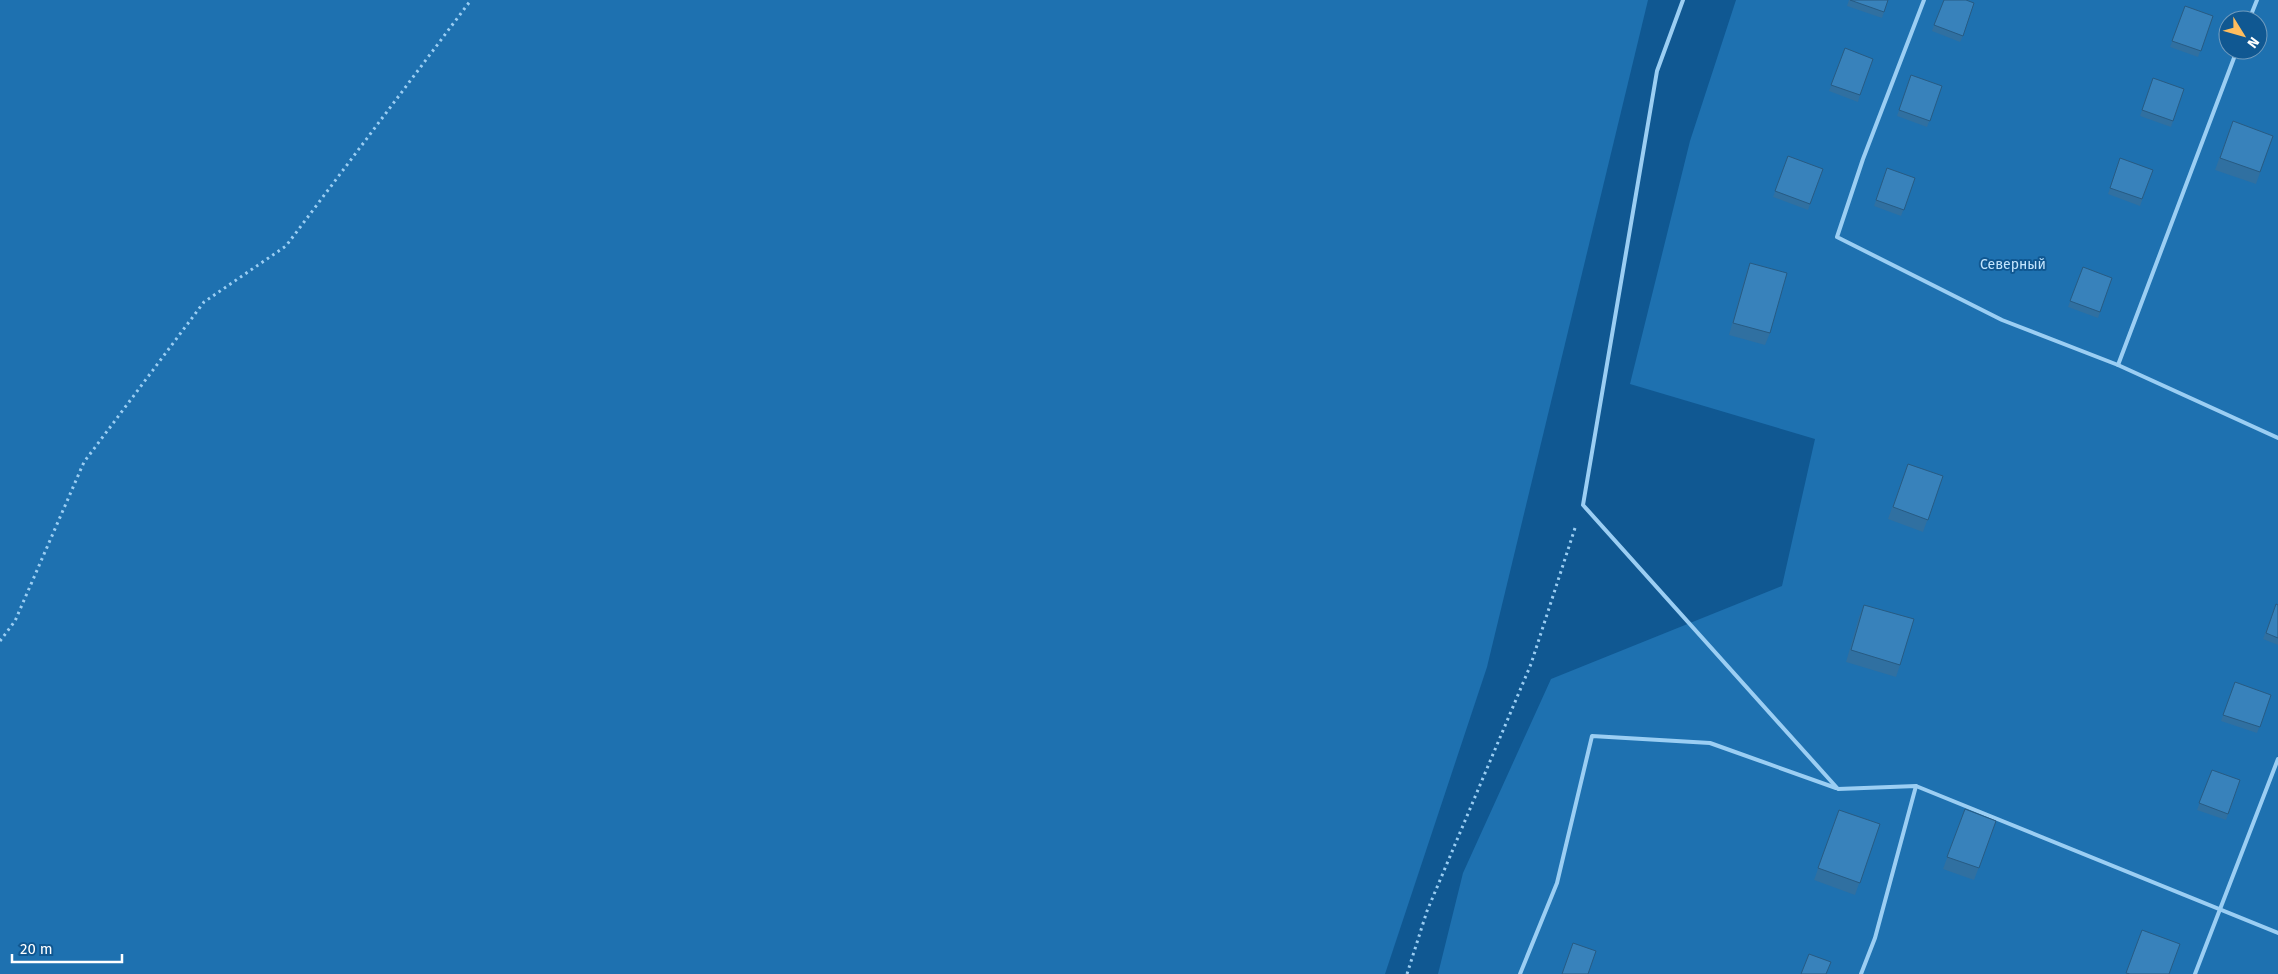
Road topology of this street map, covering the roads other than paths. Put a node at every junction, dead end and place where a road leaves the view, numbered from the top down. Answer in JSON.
{"nodes":[{"id":1,"x":1683,"y":0,"type":"edge"},
{"id":2,"x":1924,"y":0,"type":"edge"},
{"id":3,"x":2233,"y":60,"type":"edge"},
{"id":4,"x":2118,"y":365,"type":"junction"},
{"id":5,"x":2278,"y":438,"type":"edge"},
{"id":6,"x":2278,"y":759,"type":"edge"},
{"id":7,"x":1916,"y":786,"type":"junction"},
{"id":8,"x":1838,"y":788,"type":"junction"},
{"id":9,"x":2219,"y":909,"type":"junction"},
{"id":10,"x":2278,"y":933,"type":"edge"},
{"id":11,"x":1520,"y":974,"type":"edge"},
{"id":12,"x":1861,"y":974,"type":"edge"},
{"id":13,"x":2195,"y":974,"type":"edge"}],
"edges":[{"from":1,"to":8,"type":"lane"},
{"from":2,"to":4,"type":"lane"},
{"from":3,"to":4,"type":"lane"},
{"from":4,"to":5,"type":"lane"},
{"from":6,"to":9,"type":"lane"},
{"from":7,"to":8,"type":"lane"},
{"from":7,"to":9,"type":"lane"},
{"from":7,"to":12,"type":"lane"},
{"from":8,"to":11,"type":"lane"},
{"from":9,"to":10,"type":"lane"},
{"from":9,"to":13,"type":"lane"}]}
